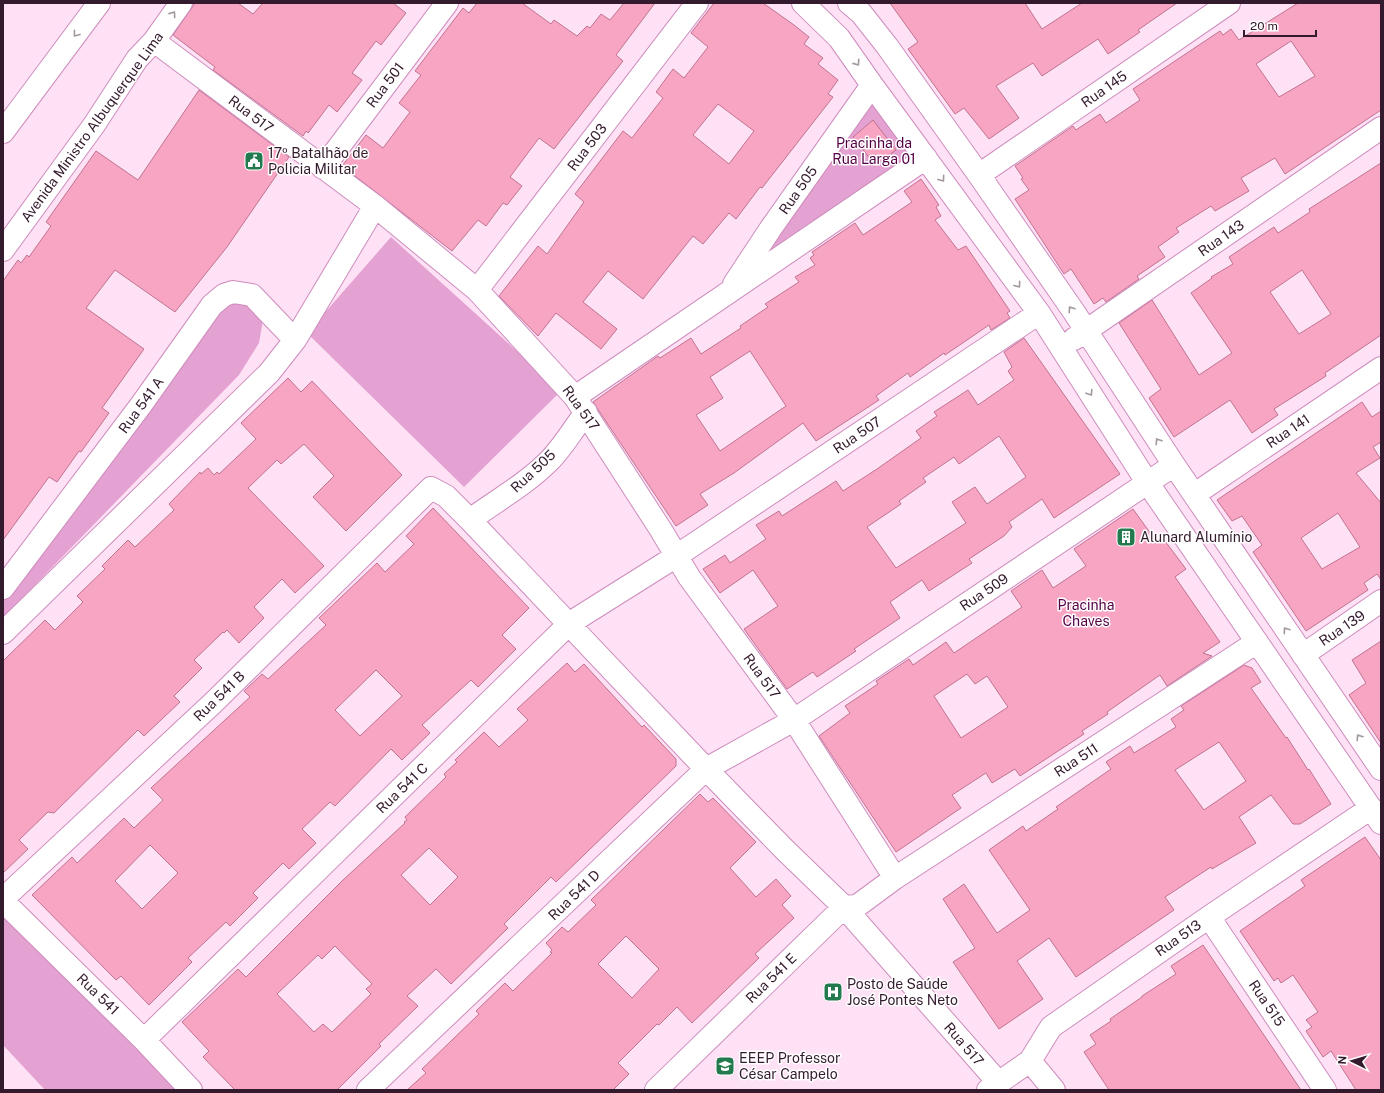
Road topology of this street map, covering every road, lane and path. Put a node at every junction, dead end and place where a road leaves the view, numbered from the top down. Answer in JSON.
{"nodes":[{"id":1,"x":99,"y":3,"type":"edge"},
{"id":2,"x":181,"y":3,"type":"edge"},
{"id":3,"x":447,"y":3,"type":"edge"},
{"id":4,"x":697,"y":3,"type":"edge"},
{"id":5,"x":803,"y":3,"type":"edge"},
{"id":6,"x":1229,"y":3,"type":"edge"},
{"id":7,"x":861,"y":6,"type":"edge"},
{"id":8,"x":839,"y":38,"type":"junction"},
{"id":9,"x":154,"y":41,"type":"junction"},
{"id":10,"x":872,"y":85,"type":"junction"},
{"id":11,"x":1381,"y":128,"type":"edge"},
{"id":12,"x":3,"y":131,"type":"edge"},
{"id":13,"x":926,"y":158,"type":"junction"},
{"id":14,"x":323,"y":168,"type":"junction"},
{"id":15,"x":979,"y":175,"type":"junction"},
{"id":16,"x":375,"y":206,"type":"junction"},
{"id":17,"x":3,"y":250,"type":"edge"},
{"id":18,"x":477,"y":290,"type":"junction"},
{"id":19,"x":726,"y":295,"type":"junction"},
{"id":20,"x":1039,"y":313,"type":"junction"},
{"id":21,"x":1086,"y":331,"type":"junction"},
{"id":22,"x":295,"y":340,"type":"junction"},
{"id":23,"x":1061,"y":347,"type":"junction"},
{"id":24,"x":1381,"y":368,"type":"edge"},
{"id":25,"x":581,"y":405,"type":"junction"},
{"id":26,"x":1174,"y":465,"type":"junction"},
{"id":27,"x":1147,"y":482,"type":"junction"},
{"id":28,"x":431,"y":488,"type":"joint"},
{"id":29,"x":1195,"y":494,"type":"junction"},
{"id":30,"x":470,"y":520,"type":"junction"},
{"id":31,"x":1228,"y":544,"type":"junction"},
{"id":32,"x":675,"y":557,"type":"junction"},
{"id":33,"x":1203,"y":563,"type":"junction"},
{"id":34,"x":3,"y":588,"type":"edge"},
{"id":35,"x":1381,"y":602,"type":"edge"},
{"id":36,"x":570,"y":624,"type":"junction"},
{"id":37,"x":3,"y":633,"type":"edge"},
{"id":38,"x":1257,"y":642,"type":"junction"},
{"id":39,"x":1303,"y":655,"type":"junction"},
{"id":40,"x":794,"y":720,"type":"junction"},
{"id":41,"x":706,"y":769,"type":"junction"},
{"id":42,"x":1381,"y":769,"type":"edge"},
{"id":43,"x":1376,"y":815,"type":"edge"},
{"id":44,"x":895,"y":878,"type":"junction"},
{"id":45,"x":3,"y":900,"type":"edge"},
{"id":46,"x":844,"y":907,"type":"junction"},
{"id":47,"x":1209,"y":917,"type":"junction"},
{"id":48,"x":144,"y":1040,"type":"junction"},
{"id":49,"x":1030,"y":1061,"type":"junction"},
{"id":50,"x":992,"y":1086,"type":"edge"},
{"id":51,"x":191,"y":1090,"type":"edge"},
{"id":52,"x":368,"y":1090,"type":"edge"},
{"id":53,"x":656,"y":1090,"type":"edge"},
{"id":54,"x":1054,"y":1090,"type":"edge"},
{"id":55,"x":1325,"y":1090,"type":"edge"}],
"edges":[{"from":1,"to":12,"type":"street","one_way":true},
{"from":9,"to":2,"type":"street","name":"Avenida Ministro Albuquerque Lima","one_way":true},
{"from":3,"to":14,"type":"street","name":"Rua 501"},
{"from":4,"to":18,"type":"street","name":"Rua 503"},
{"from":5,"to":8,"type":"street"},
{"from":6,"to":15,"type":"street","name":"Rua 145"},
{"from":7,"to":8,"type":"street"},
{"from":7,"to":15,"type":"street"},
{"from":8,"to":10,"type":"street","one_way":true},
{"from":9,"to":14,"type":"street","name":"Rua 517"},
{"from":9,"to":17,"type":"street","name":"Avenida Ministro Albuquerque Lima"},
{"from":10,"to":13,"type":"street"},
{"from":10,"to":19,"type":"street","name":"Rua 505"},
{"from":11,"to":21,"type":"street","name":"Rua 143"},
{"from":13,"to":19,"type":"street","name":"Rua 505"},
{"from":13,"to":20,"type":"street","one_way":true},
{"from":14,"to":16,"type":"street","name":"Rua 517"},
{"from":21,"to":15,"type":"street","one_way":true},
{"from":16,"to":18,"type":"street","name":"Rua 517"},
{"from":16,"to":22,"type":"street"},
{"from":18,"to":25,"type":"street","name":"Rua 517"},
{"from":19,"to":25,"type":"street","name":"Rua 505"},
{"from":20,"to":23,"type":"street"},
{"from":20,"to":32,"type":"street","name":"Rua 507"},
{"from":21,"to":23,"type":"street","name":"Rua 143"},
{"from":26,"to":21,"type":"street","one_way":true},
{"from":22,"to":34,"type":"street","name":"Rua 541 A"},
{"from":22,"to":37,"type":"street"},
{"from":23,"to":27,"type":"street","one_way":true},
{"from":24,"to":29,"type":"street","name":"Rua 141"},
{"from":25,"to":30,"type":"street","name":"Rua 505"},
{"from":25,"to":32,"type":"street","name":"Rua 517"},
{"from":26,"to":27,"type":"street","name":"Rua 509"},
{"from":26,"to":29,"type":"street"},
{"from":27,"to":33,"type":"street"},
{"from":27,"to":40,"type":"street","name":"Rua 509"},
{"from":28,"to":30,"type":"street","name":"Rua 517"},
{"from":28,"to":45,"type":"street","name":"Rua 541 B"},
{"from":29,"to":31,"type":"street"},
{"from":30,"to":36,"type":"street","name":"Rua 517"},
{"from":31,"to":33,"type":"street"},
{"from":39,"to":31,"type":"street","one_way":true},
{"from":32,"to":36,"type":"street","name":"Rua 541 C"},
{"from":32,"to":40,"type":"street","name":"Rua 517"},
{"from":33,"to":38,"type":"street"},
{"from":35,"to":39,"type":"street","name":"Rua 139"},
{"from":36,"to":41,"type":"street","name":"Rua 517"},
{"from":36,"to":48,"type":"street","name":"Rua 541 C"},
{"from":38,"to":43,"type":"street"},
{"from":38,"to":44,"type":"street","name":"Rua 511"},
{"from":42,"to":39,"type":"street","one_way":true},
{"from":40,"to":41,"type":"street","name":"Rua 541 D"},
{"from":40,"to":44,"type":"street","name":"Rua 517"},
{"from":41,"to":46,"type":"street","name":"Rua 517"},
{"from":41,"to":52,"type":"street","name":"Rua 541 D"},
{"from":43,"to":47,"type":"street","name":"Rua 513"},
{"from":44,"to":46,"type":"street","name":"Rua 541 E"},
{"from":45,"to":48,"type":"street","name":"Rua 541"},
{"from":46,"to":50,"type":"street","name":"Rua 517"},
{"from":46,"to":53,"type":"street","name":"Rua 541 E"},
{"from":47,"to":49,"type":"street","name":"Rua 513"},
{"from":47,"to":55,"type":"street","name":"Rua 515"},
{"from":48,"to":51,"type":"street","name":"Rua 541"},
{"from":49,"to":50,"type":"street","name":"Rua 513"},
{"from":49,"to":54,"type":"street"}]}
